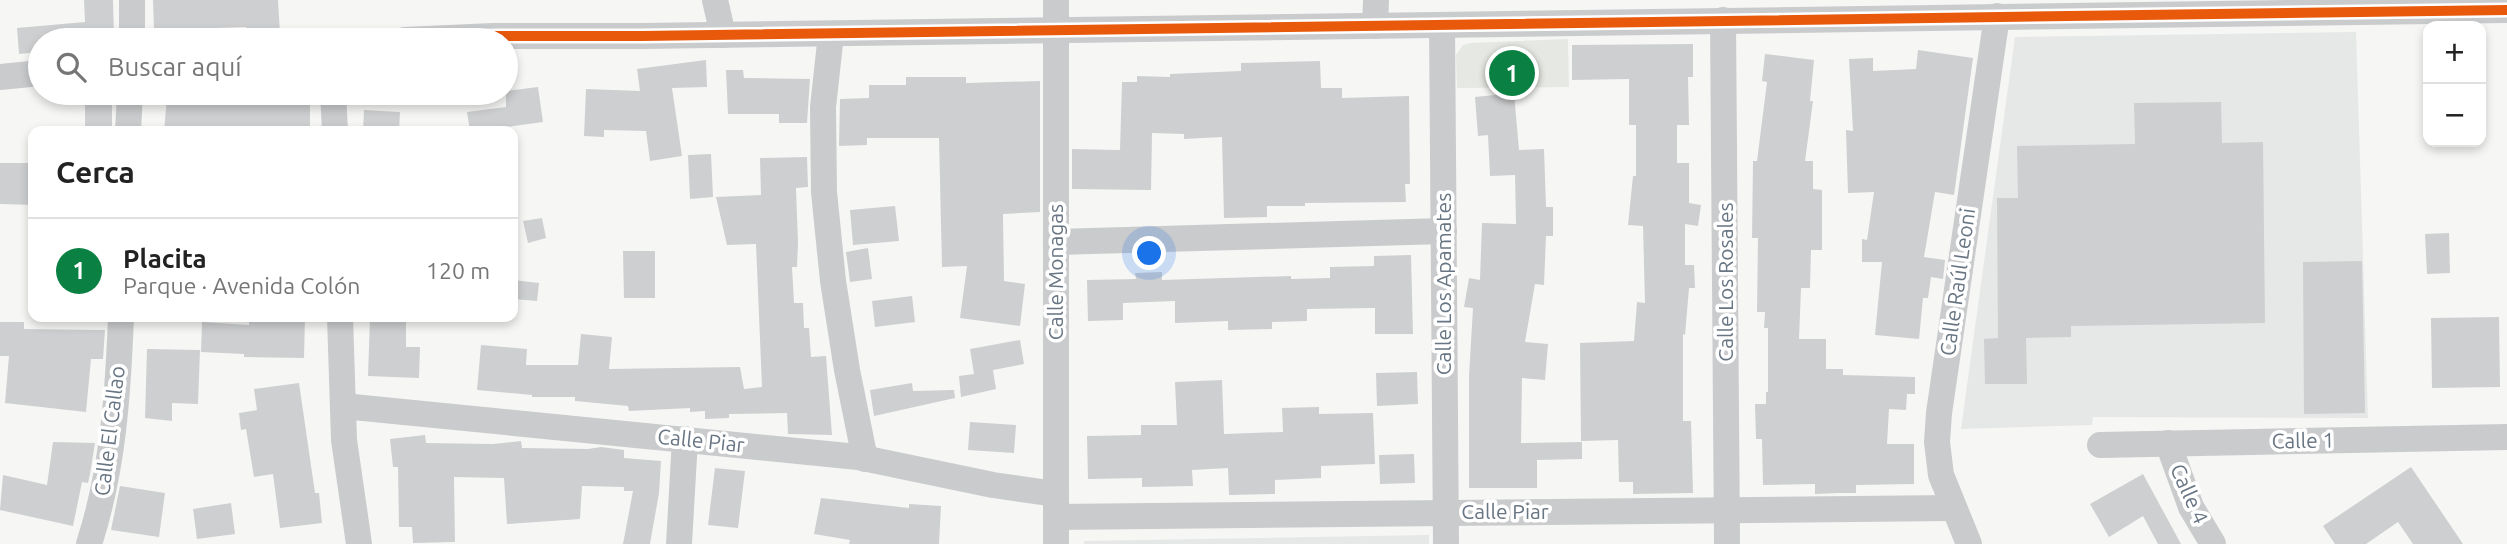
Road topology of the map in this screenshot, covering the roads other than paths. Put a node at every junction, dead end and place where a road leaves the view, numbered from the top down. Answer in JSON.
{"nodes":[{"id":1,"x":132,"y":0,"type":"edge"},
{"id":2,"x":715,"y":0,"type":"edge"},
{"id":3,"x":1056,"y":0,"type":"edge"},
{"id":4,"x":2145,"y":7,"type":"edge"},
{"id":5,"x":1817,"y":9,"type":"edge"},
{"id":6,"x":2507,"y":10,"type":"edge"},
{"id":7,"x":1376,"y":13,"type":"edge"},
{"id":8,"x":1997,"y":16,"type":"junction"},
{"id":9,"x":1723,"y":20,"type":"junction"},
{"id":10,"x":1442,"y":25,"type":"junction"},
{"id":11,"x":132,"y":28,"type":"edge"},
{"id":12,"x":1056,"y":31,"type":"junction"},
{"id":13,"x":831,"y":34,"type":"junction"},
{"id":14,"x":723,"y":35,"type":"junction"},
{"id":15,"x":518,"y":36,"type":"edge"},
{"id":16,"x":28,"y":75,"type":"edge"},
{"id":17,"x":0,"y":77,"type":"edge"},
{"id":18,"x":129,"y":105,"type":"edge"},
{"id":19,"x":334,"y":105,"type":"edge"},
{"id":20,"x":128,"y":126,"type":"edge"},
{"id":21,"x":335,"y":126,"type":"edge"},
{"id":22,"x":1444,"y":231,"type":"junction"},
{"id":23,"x":1056,"y":242,"type":"junction"},
{"id":24,"x":121,"y":322,"type":"edge"},
{"id":25,"x":340,"y":322,"type":"edge"},
{"id":26,"x":343,"y":406,"type":"junction"},
{"id":27,"x":2507,"y":437,"type":"edge"},
{"id":28,"x":685,"y":439,"type":"junction"},
{"id":29,"x":2168,"y":443,"type":"junction"},
{"id":30,"x":2100,"y":445,"type":"dead end"},
{"id":31,"x":865,"y":459,"type":"junction"},
{"id":32,"x":1056,"y":505,"type":"junction"},
{"id":33,"x":1954,"y":508,"type":"junction"},
{"id":34,"x":1727,"y":511,"type":"junction"},
{"id":35,"x":1446,"y":513,"type":"junction"},
{"id":36,"x":89,"y":544,"type":"edge"},
{"id":37,"x":359,"y":544,"type":"edge"},
{"id":38,"x":678,"y":544,"type":"edge"},
{"id":39,"x":1056,"y":544,"type":"edge"},
{"id":40,"x":1446,"y":544,"type":"edge"},
{"id":41,"x":1727,"y":544,"type":"edge"},
{"id":42,"x":1969,"y":544,"type":"edge"},
{"id":43,"x":2213,"y":544,"type":"edge"}],
"edges":[{"from":1,"to":11,"type":"street"},
{"from":2,"to":14,"type":"street"},
{"from":3,"to":12,"type":"street","name":"Calle Monagas"},
{"from":4,"to":6,"type":"street"},
{"from":4,"to":8,"type":"street"},
{"from":5,"to":8,"type":"street"},
{"from":5,"to":9,"type":"street"},
{"from":7,"to":10,"type":"street"},
{"from":7,"to":12,"type":"street"},
{"from":8,"to":33,"type":"street","name":"Calle Raúl Leoni"},
{"from":9,"to":10,"type":"street"},
{"from":9,"to":34,"type":"street","name":"Calle Los Rosales"},
{"from":10,"to":22,"type":"street","name":"Calle Los Apamates"},
{"from":12,"to":13,"type":"street"},
{"from":12,"to":23,"type":"street","name":"Calle Monagas"},
{"from":13,"to":14,"type":"street"},
{"from":13,"to":31,"type":"street"},
{"from":14,"to":15,"type":"street"},
{"from":16,"to":17,"type":"street"},
{"from":18,"to":20,"type":"street"},
{"from":19,"to":21,"type":"street"},
{"from":22,"to":23,"type":"street"},
{"from":22,"to":35,"type":"street","name":"Calle Los Apamates"},
{"from":23,"to":32,"type":"street","name":"Calle Monagas"},
{"from":24,"to":36,"type":"street","name":"Calle El Callao"},
{"from":25,"to":26,"type":"street"},
{"from":26,"to":28,"type":"street","name":"Calle Piar"},
{"from":26,"to":37,"type":"street"},
{"from":27,"to":29,"type":"street","name":"Calle 1"},
{"from":28,"to":31,"type":"street","name":"Calle Piar"},
{"from":28,"to":38,"type":"street"},
{"from":29,"to":30,"type":"street","name":"Calle 1"},
{"from":29,"to":43,"type":"street","name":"Calle 4"},
{"from":31,"to":32,"type":"street","name":"Calle Piar"},
{"from":32,"to":35,"type":"street","name":"Calle Piar"},
{"from":32,"to":39,"type":"street","name":"Calle Monagas"},
{"from":33,"to":34,"type":"street","name":"Calle Piar"},
{"from":33,"to":42,"type":"street","name":"Calle Raúl Leoni"},
{"from":34,"to":35,"type":"street","name":"Calle Piar"},
{"from":34,"to":41,"type":"street","name":"Calle Los Rosales"},
{"from":35,"to":40,"type":"street","name":"Calle Los Apamates"}]}
